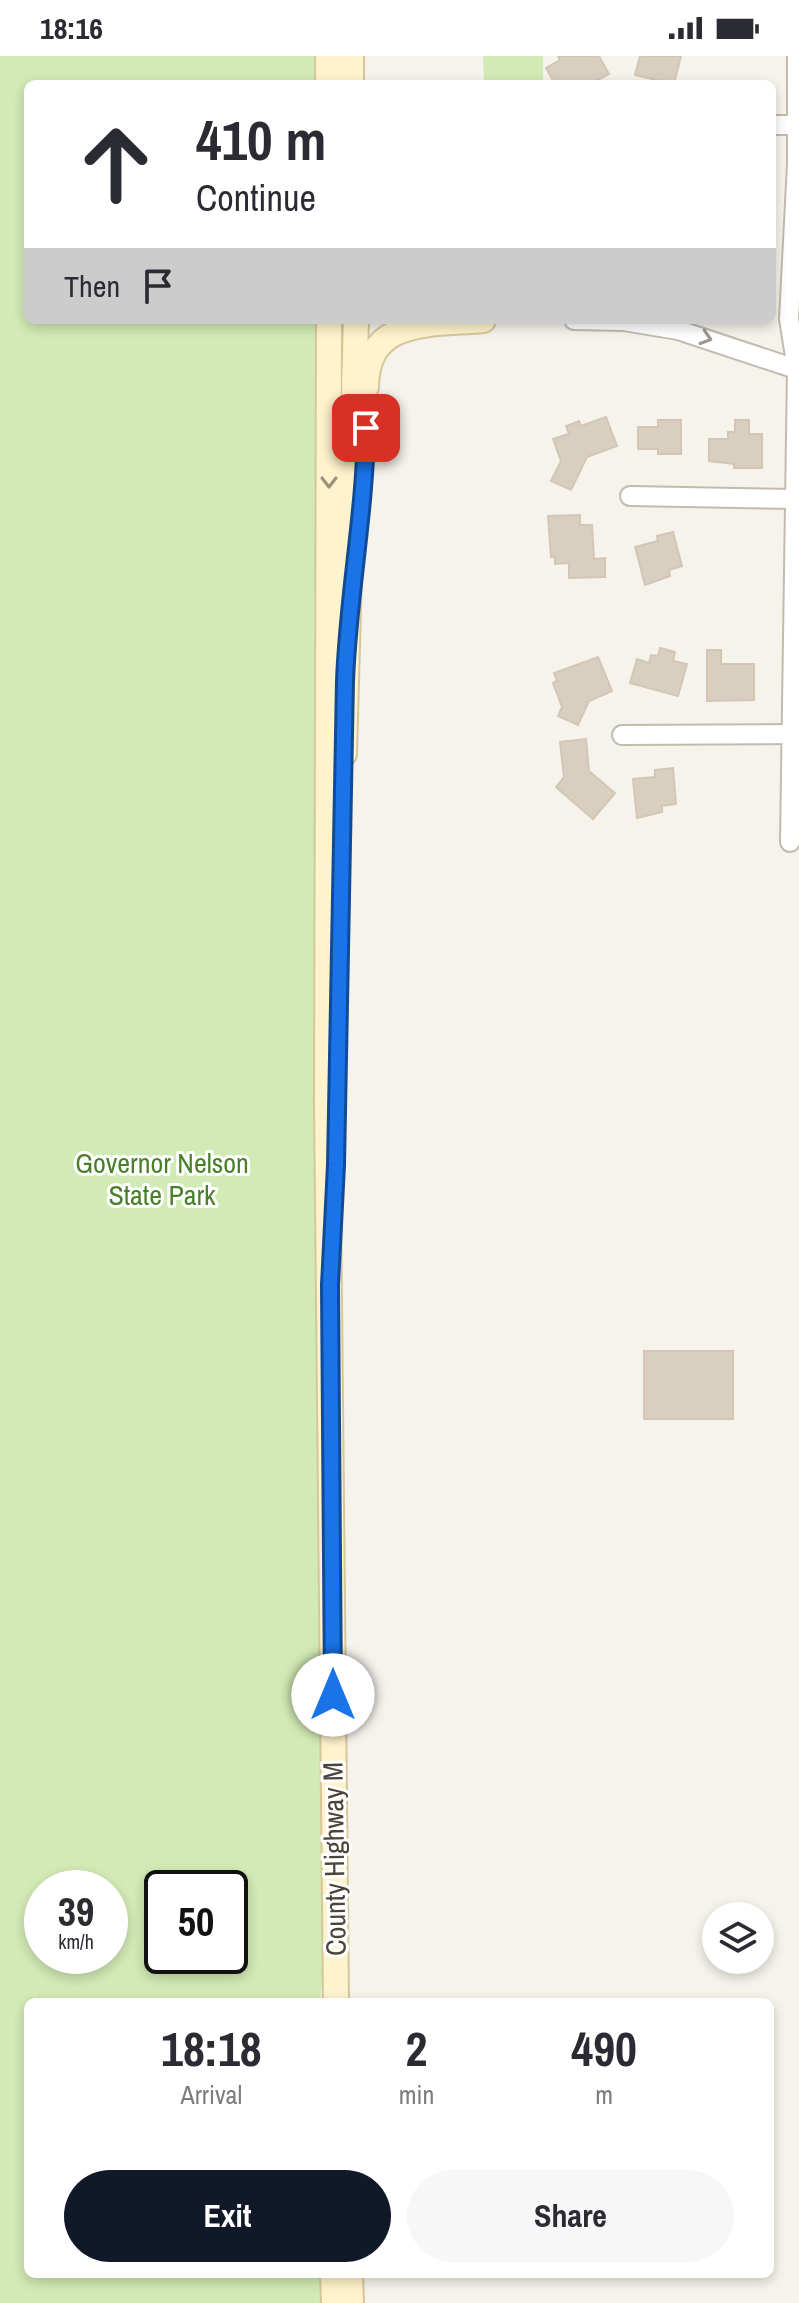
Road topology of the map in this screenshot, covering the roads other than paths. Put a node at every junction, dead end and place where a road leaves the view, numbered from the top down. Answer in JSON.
{"nodes":[{"id":1,"x":328,"y":56,"type":"edge"},
{"id":2,"x":351,"y":56,"type":"edge"},
{"id":3,"x":797,"y":56,"type":"edge"},
{"id":4,"x":328,"y":80,"type":"edge"},
{"id":5,"x":351,"y":80,"type":"edge"},
{"id":6,"x":776,"y":125,"type":"edge"},
{"id":7,"x":797,"y":125,"type":"junction"},
{"id":8,"x":798,"y":164,"type":"edge"},
{"id":9,"x":787,"y":318,"type":"edge"},
{"id":10,"x":329,"y":324,"type":"edge"},
{"id":11,"x":356,"y":324,"type":"edge"},
{"id":12,"x":438,"y":324,"type":"edge"},
{"id":13,"x":642,"y":324,"type":"edge"},
{"id":14,"x":798,"y":370,"type":"edge"},
{"id":15,"x":630,"y":496,"type":"dead end"},
{"id":16,"x":795,"y":499,"type":"junction"},
{"id":17,"x":347,"y":625,"type":"junction"},
{"id":18,"x":794,"y":734,"type":"edge"},
{"id":19,"x":622,"y":735,"type":"dead end"},
{"id":20,"x":790,"y":842,"type":"dead end"},
{"id":21,"x":330,"y":1285,"type":"junction"},
{"id":22,"x":336,"y":1998,"type":"edge"},
{"id":23,"x":333,"y":2278,"type":"edge"},
{"id":24,"x":350,"y":2278,"type":"edge"},
{"id":25,"x":334,"y":2303,"type":"edge"},
{"id":26,"x":351,"y":2303,"type":"edge"}],
"edges":[{"from":1,"to":4,"type":"main road"},
{"from":2,"to":5,"type":"main road"},
{"from":3,"to":7,"type":"street"},
{"from":6,"to":7,"type":"street"},
{"from":7,"to":8,"type":"street"},
{"from":8,"to":9,"type":"street"},
{"from":9,"to":14,"type":"street"},
{"from":10,"to":21,"type":"main road","name":"County Highway M","one_way":true},
{"from":11,"to":17,"type":"main road","name":"County Highway M"},
{"from":12,"to":17,"type":"main road"},
{"from":13,"to":14,"type":"street","one_way":true},
{"from":14,"to":16,"type":"street"},
{"from":15,"to":16,"type":"street"},
{"from":16,"to":18,"type":"street"},
{"from":17,"to":21,"type":"main road","name":"County Highway M"},
{"from":18,"to":19,"type":"street"},
{"from":18,"to":20,"type":"street"},
{"from":21,"to":22,"type":"main road","name":"County Highway M"},
{"from":23,"to":25,"type":"main road"},
{"from":24,"to":26,"type":"main road"}]}
